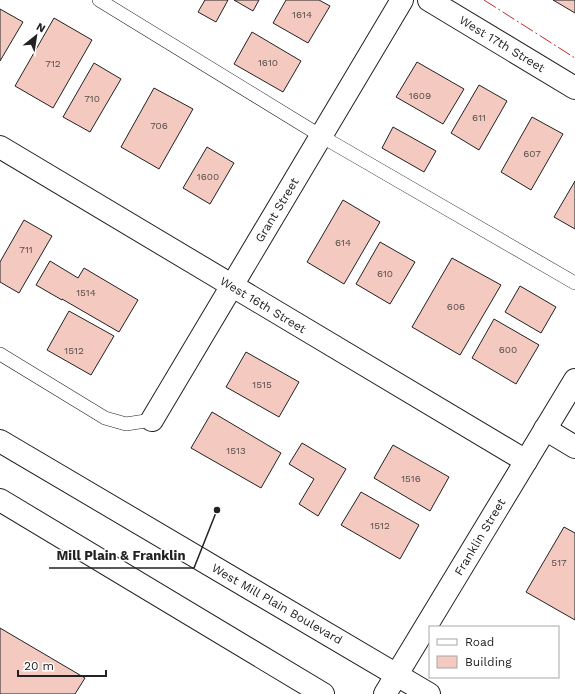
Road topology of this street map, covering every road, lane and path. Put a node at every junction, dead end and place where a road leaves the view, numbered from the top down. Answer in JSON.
{"nodes":[{"id":1,"x":98,"y":0,"type":"edge"},
{"id":2,"x":402,"y":0,"type":"edge"},
{"id":3,"x":429,"y":0,"type":"edge"},
{"id":4,"x":575,"y":88,"type":"edge"},
{"id":5,"x":321,"y":136,"type":"junction"},
{"id":6,"x":0,"y":148,"type":"edge"},
{"id":7,"x":575,"y":283,"type":"edge"},
{"id":8,"x":231,"y":286,"type":"junction"},
{"id":9,"x":0,"y":354,"type":"edge"},
{"id":10,"x":575,"y":380,"type":"edge"},
{"id":11,"x":152,"y":420,"type":"joint"},
{"id":12,"x":545,"y":429,"type":"junction"},
{"id":13,"x":0,"y":441,"type":"edge"},
{"id":14,"x":575,"y":447,"type":"edge"},
{"id":15,"x":526,"y":461,"type":"junction"},
{"id":16,"x":0,"y":500,"type":"edge"},
{"id":17,"x":396,"y":675,"type":"junction"},
{"id":18,"x":323,"y":694,"type":"edge"},
{"id":19,"x":385,"y":694,"type":"edge"},
{"id":20,"x":429,"y":694,"type":"edge"}],
"edges":[{"from":1,"to":5,"type":"lane"},
{"from":2,"to":5,"type":"street","name":"Grant Street"},
{"from":3,"to":4,"type":"street","name":"West 17th Street"},
{"from":5,"to":7,"type":"lane"},
{"from":5,"to":8,"type":"street","name":"Grant Street"},
{"from":6,"to":8,"type":"street","name":"West 16th Street"},
{"from":8,"to":11,"type":"street","name":"Grant Street"},
{"from":8,"to":15,"type":"street","name":"West 16th Street"},
{"from":9,"to":11,"type":"lane"},
{"from":10,"to":12,"type":"street","name":"Franklin Street"},
{"from":12,"to":14,"type":"street"},
{"from":12,"to":15,"type":"street","name":"Franklin Street"},
{"from":13,"to":17,"type":"street","name":"West Mill Plain Boulevard"},
{"from":15,"to":17,"type":"street","name":"Franklin Street"},
{"from":16,"to":18,"type":"street"},
{"from":17,"to":19,"type":"street","name":"Franklin Street"},
{"from":17,"to":20,"type":"street","name":"West Mill Plain Boulevard"}]}
